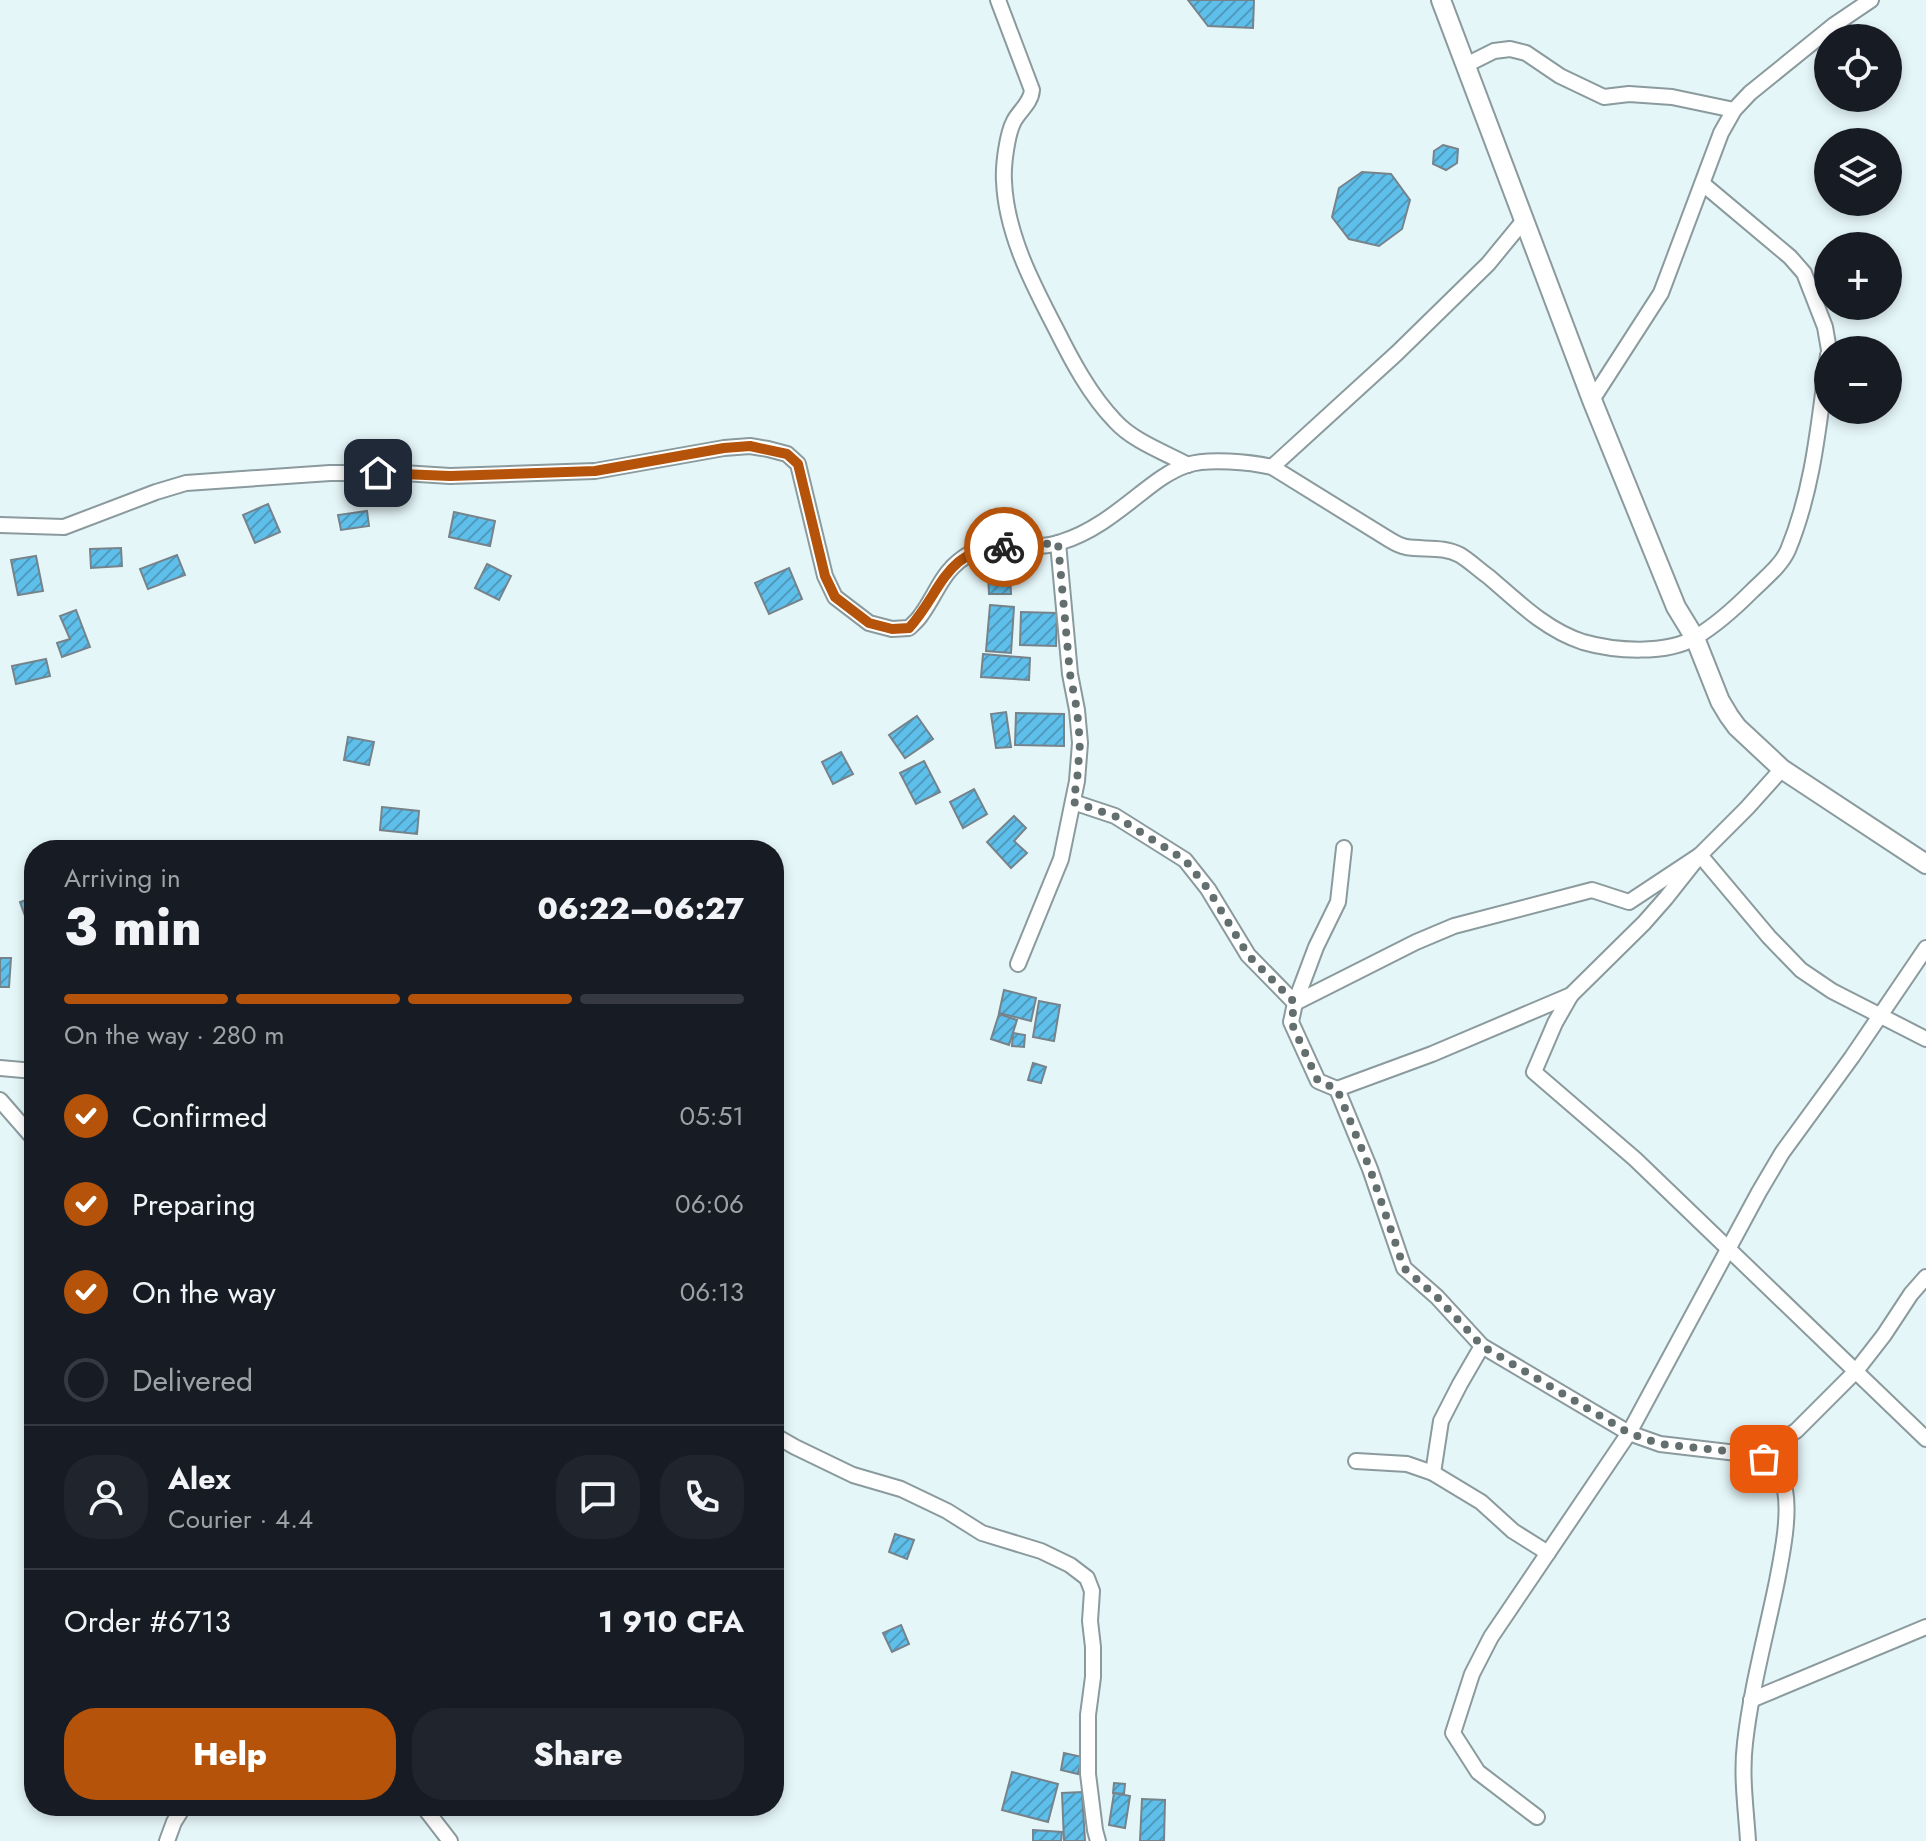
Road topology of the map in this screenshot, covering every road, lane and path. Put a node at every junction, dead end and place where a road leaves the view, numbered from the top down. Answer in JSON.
{"nodes":[{"id":1,"x":998,"y":0,"type":"edge"},
{"id":2,"x":1441,"y":0,"type":"edge"},
{"id":3,"x":1871,"y":0,"type":"edge"},
{"id":4,"x":1466,"y":65,"type":"junction"},
{"id":5,"x":1734,"y":110,"type":"junction"},
{"id":6,"x":1703,"y":184,"type":"junction"},
{"id":7,"x":1525,"y":219,"type":"junction"},
{"id":8,"x":1826,"y":336,"type":"edge"},
{"id":9,"x":1592,"y":400,"type":"junction"},
{"id":10,"x":1818,"y":424,"type":"edge"},
{"id":11,"x":1188,"y":465,"type":"junction"},
{"id":12,"x":1272,"y":467,"type":"junction"},
{"id":13,"x":0,"y":525,"type":"edge"},
{"id":14,"x":1058,"y":543,"type":"junction"},
{"id":15,"x":1695,"y":638,"type":"junction"},
{"id":16,"x":1782,"y":769,"type":"junction"},
{"id":17,"x":1073,"y":802,"type":"junction"},
{"id":18,"x":1344,"y":848,"type":"dead end"},
{"id":19,"x":1700,"y":855,"type":"junction"},
{"id":20,"x":1926,"y":864,"type":"edge"},
{"id":21,"x":1926,"y":948,"type":"edge"},
{"id":22,"x":1018,"y":964,"type":"dead end"},
{"id":23,"x":1571,"y":995,"type":"junction"},
{"id":24,"x":1295,"y":1003,"type":"junction"},
{"id":25,"x":1880,"y":1017,"type":"junction"},
{"id":26,"x":1926,"y":1039,"type":"edge"},
{"id":27,"x":0,"y":1068,"type":"edge"},
{"id":28,"x":24,"y":1070,"type":"edge"},
{"id":29,"x":1337,"y":1089,"type":"junction"},
{"id":30,"x":0,"y":1100,"type":"edge"},
{"id":31,"x":24,"y":1128,"type":"edge"},
{"id":32,"x":1729,"y":1250,"type":"junction"},
{"id":33,"x":1926,"y":1277,"type":"edge"},
{"id":34,"x":1482,"y":1346,"type":"junction"},
{"id":35,"x":1856,"y":1371,"type":"junction"},
{"id":36,"x":1629,"y":1433,"type":"junction"},
{"id":37,"x":1926,"y":1439,"type":"edge"},
{"id":38,"x":784,"y":1441,"type":"edge"},
{"id":39,"x":1754,"y":1455,"type":"junction"},
{"id":40,"x":1356,"y":1461,"type":"dead end"},
{"id":41,"x":1433,"y":1473,"type":"junction"},
{"id":42,"x":1548,"y":1553,"type":"junction"},
{"id":43,"x":1926,"y":1627,"type":"edge"},
{"id":44,"x":1751,"y":1700,"type":"junction"},
{"id":45,"x":178,"y":1816,"type":"edge"},
{"id":46,"x":431,"y":1816,"type":"edge"},
{"id":47,"x":1537,"y":1817,"type":"dead end"},
{"id":48,"x":167,"y":1841,"type":"edge"},
{"id":49,"x":450,"y":1841,"type":"edge"},
{"id":50,"x":1098,"y":1841,"type":"edge"},
{"id":51,"x":1748,"y":1841,"type":"edge"}],
"edges":[{"from":1,"to":11,"type":"street"},
{"from":2,"to":4,"type":"street"},
{"from":3,"to":5,"type":"street"},
{"from":4,"to":5,"type":"street"},
{"from":4,"to":7,"type":"street"},
{"from":5,"to":6,"type":"street"},
{"from":6,"to":8,"type":"street"},
{"from":6,"to":9,"type":"street"},
{"from":7,"to":9,"type":"street"},
{"from":7,"to":12,"type":"street"},
{"from":9,"to":15,"type":"street"},
{"from":10,"to":15,"type":"street"},
{"from":11,"to":12,"type":"street"},
{"from":11,"to":14,"type":"street"},
{"from":12,"to":15,"type":"street"},
{"from":13,"to":14,"type":"street"},
{"from":14,"to":17,"type":"street"},
{"from":15,"to":16,"type":"street"},
{"from":16,"to":19,"type":"street"},
{"from":16,"to":20,"type":"street"},
{"from":17,"to":22,"type":"street"},
{"from":17,"to":24,"type":"street"},
{"from":18,"to":24,"type":"street"},
{"from":19,"to":23,"type":"street"},
{"from":19,"to":24,"type":"street"},
{"from":19,"to":25,"type":"street"},
{"from":21,"to":25,"type":"street"},
{"from":23,"to":29,"type":"street"},
{"from":23,"to":32,"type":"street"},
{"from":24,"to":29,"type":"street"},
{"from":25,"to":26,"type":"street"},
{"from":25,"to":32,"type":"street"},
{"from":27,"to":28,"type":"street"},
{"from":29,"to":34,"type":"street"},
{"from":30,"to":31,"type":"street"},
{"from":32,"to":35,"type":"street"},
{"from":32,"to":36,"type":"street"},
{"from":33,"to":35,"type":"street"},
{"from":34,"to":36,"type":"street"},
{"from":34,"to":41,"type":"street"},
{"from":35,"to":37,"type":"street"},
{"from":35,"to":39,"type":"street"},
{"from":36,"to":39,"type":"street"},
{"from":36,"to":42,"type":"street"},
{"from":38,"to":50,"type":"street"},
{"from":39,"to":44,"type":"street"},
{"from":40,"to":41,"type":"street"},
{"from":41,"to":42,"type":"street"},
{"from":42,"to":47,"type":"street"},
{"from":43,"to":44,"type":"street"},
{"from":44,"to":51,"type":"street"},
{"from":45,"to":48,"type":"street"},
{"from":46,"to":49,"type":"street"}]}
